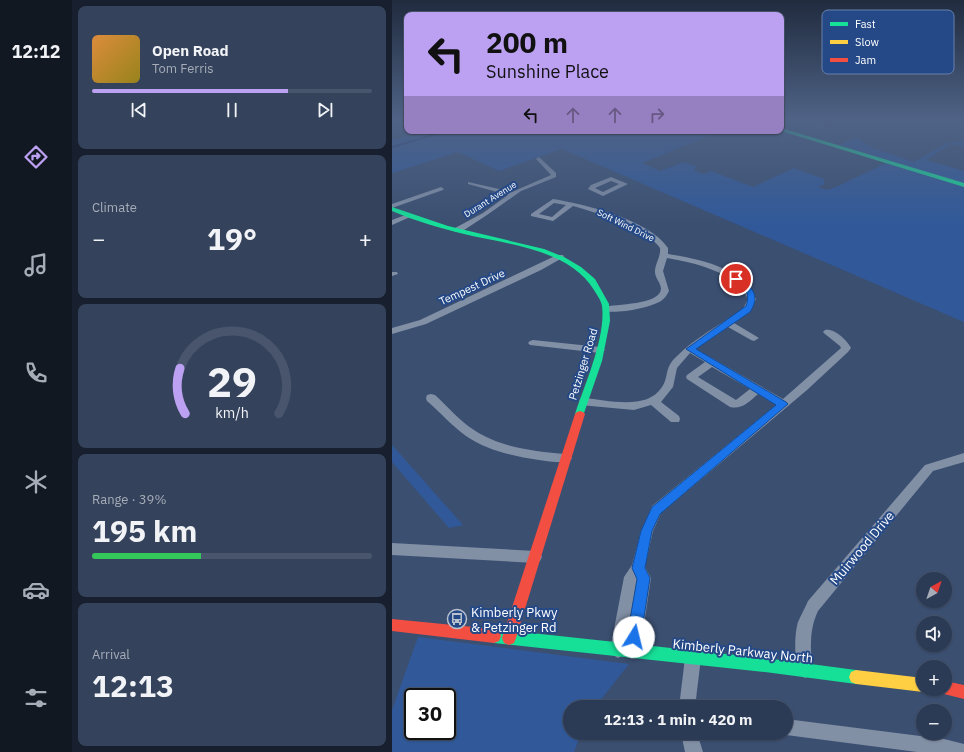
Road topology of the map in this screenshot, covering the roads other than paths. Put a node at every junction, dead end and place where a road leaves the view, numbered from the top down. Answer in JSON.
{"nodes":[{"id":1,"x":866,"y":155,"type":"edge"},
{"id":2,"x":539,"y":159,"type":"dead end"},
{"id":3,"x":470,"y":183,"type":"dead end"},
{"id":4,"x":964,"y":185,"type":"edge"},
{"id":5,"x":441,"y":189,"type":"dead end"},
{"id":6,"x":512,"y":194,"type":"junction"},
{"id":7,"x":603,"y":194,"type":"dead end"},
{"id":8,"x":590,"y":203,"type":"junction"},
{"id":9,"x":572,"y":204,"type":"junction"},
{"id":10,"x":392,"y":207,"type":"edge"},
{"id":11,"x":408,"y":216,"type":"junction"},
{"id":12,"x":392,"y":223,"type":"edge"},
{"id":13,"x":458,"y":230,"type":"junction"},
{"id":14,"x":663,"y":255,"type":"junction"},
{"id":15,"x":560,"y":257,"type":"junction"},
{"id":16,"x":607,"y":309,"type":"junction"},
{"id":17,"x":728,"y":323,"type":"junction"},
{"id":18,"x":392,"y":331,"type":"edge"},
{"id":19,"x":828,"y":332,"type":"dead end"},
{"id":20,"x":754,"y":338,"type":"dead end"},
{"id":21,"x":533,"y":343,"type":"dead end"},
{"id":22,"x":690,"y":349,"type":"junction"},
{"id":23,"x":600,"y":350,"type":"junction"},
{"id":24,"x":712,"y":362,"type":"junction"},
{"id":25,"x":757,"y":390,"type":"junction"},
{"id":26,"x":431,"y":398,"type":"dead end"},
{"id":27,"x":652,"y":401,"type":"junction"},
{"id":28,"x":584,"y":402,"type":"junction"},
{"id":29,"x":783,"y":404,"type":"junction"},
{"id":30,"x":675,"y":419,"type":"dead end"},
{"id":31,"x":964,"y":457,"type":"edge"},
{"id":32,"x":566,"y":458,"type":"junction"},
{"id":33,"x":392,"y":549,"type":"edge"},
{"id":34,"x":535,"y":557,"type":"junction"},
{"id":35,"x":392,"y":625,"type":"edge"},
{"id":36,"x":509,"y":638,"type":"junction"},
{"id":37,"x":625,"y":650,"type":"junction"},
{"id":38,"x":692,"y":658,"type":"junction"},
{"id":39,"x":804,"y":670,"type":"junction"},
{"id":40,"x":916,"y":684,"type":"edge"},
{"id":41,"x":952,"y":689,"type":"edge"},
{"id":42,"x":964,"y":692,"type":"edge"},
{"id":43,"x":688,"y":700,"type":"edge"},
{"id":44,"x":793,"y":728,"type":"edge"},
{"id":45,"x":691,"y":740,"type":"edge"},
{"id":46,"x":694,"y":752,"type":"edge"},
{"id":47,"x":962,"y":752,"type":"edge"}],
"edges":[{"from":1,"to":4,"type":"street"},
{"from":2,"to":6,"type":"street","name":"Durant Avenue"},
{"from":3,"to":6,"type":"street"},
{"from":5,"to":10,"type":"street"},
{"from":6,"to":13,"type":"street","name":"Durant Avenue"},
{"from":7,"to":8,"type":"street"},
{"from":8,"to":9,"type":"street","name":"Soft Wind Drive"},
{"from":8,"to":14,"type":"street","name":"Soft Wind Drive"},
{"from":9,"to":9,"type":"street","name":"Soft Wind Drive"},
{"from":10,"to":11,"type":"street","name":"Petzinger Road"},
{"from":11,"to":12,"type":"street"},
{"from":11,"to":13,"type":"street","name":"Petzinger Road"},
{"from":13,"to":15,"type":"street","name":"Petzinger Road"},
{"from":14,"to":16,"type":"street"},
{"from":14,"to":17,"type":"street"},
{"from":15,"to":16,"type":"street","name":"Petzinger Road"},
{"from":15,"to":18,"type":"street","name":"Tempest Drive"},
{"from":16,"to":23,"type":"street","name":"Petzinger Road"},
{"from":17,"to":20,"type":"street"},
{"from":17,"to":22,"type":"street"},
{"from":19,"to":29,"type":"street"},
{"from":21,"to":23,"type":"street"},
{"from":22,"to":24,"type":"street"},
{"from":22,"to":27,"type":"street"},
{"from":23,"to":28,"type":"street","name":"Petzinger Road"},
{"from":24,"to":25,"type":"street"},
{"from":24,"to":25,"type":"street"},
{"from":25,"to":29,"type":"street"},
{"from":26,"to":32,"type":"street"},
{"from":27,"to":28,"type":"street"},
{"from":27,"to":30,"type":"street"},
{"from":28,"to":32,"type":"street","name":"Petzinger Road"},
{"from":29,"to":37,"type":"street"},
{"from":31,"to":39,"type":"street","name":"Muirwood Drive"},
{"from":32,"to":34,"type":"street","name":"Petzinger Road"},
{"from":33,"to":34,"type":"street"},
{"from":34,"to":36,"type":"street","name":"Petzinger Road"},
{"from":35,"to":36,"type":"street","name":"Kimberly Parkway North"},
{"from":36,"to":37,"type":"street","name":"Kimberly Parkway North"},
{"from":37,"to":38,"type":"street","name":"Kimberly Parkway North"},
{"from":38,"to":39,"type":"street","name":"Kimberly Parkway North"},
{"from":38,"to":43,"type":"street"},
{"from":39,"to":40,"type":"street","name":"Kimberly Parkway North"},
{"from":41,"to":42,"type":"street"},
{"from":44,"to":47,"type":"street"},
{"from":45,"to":46,"type":"street"}]}
